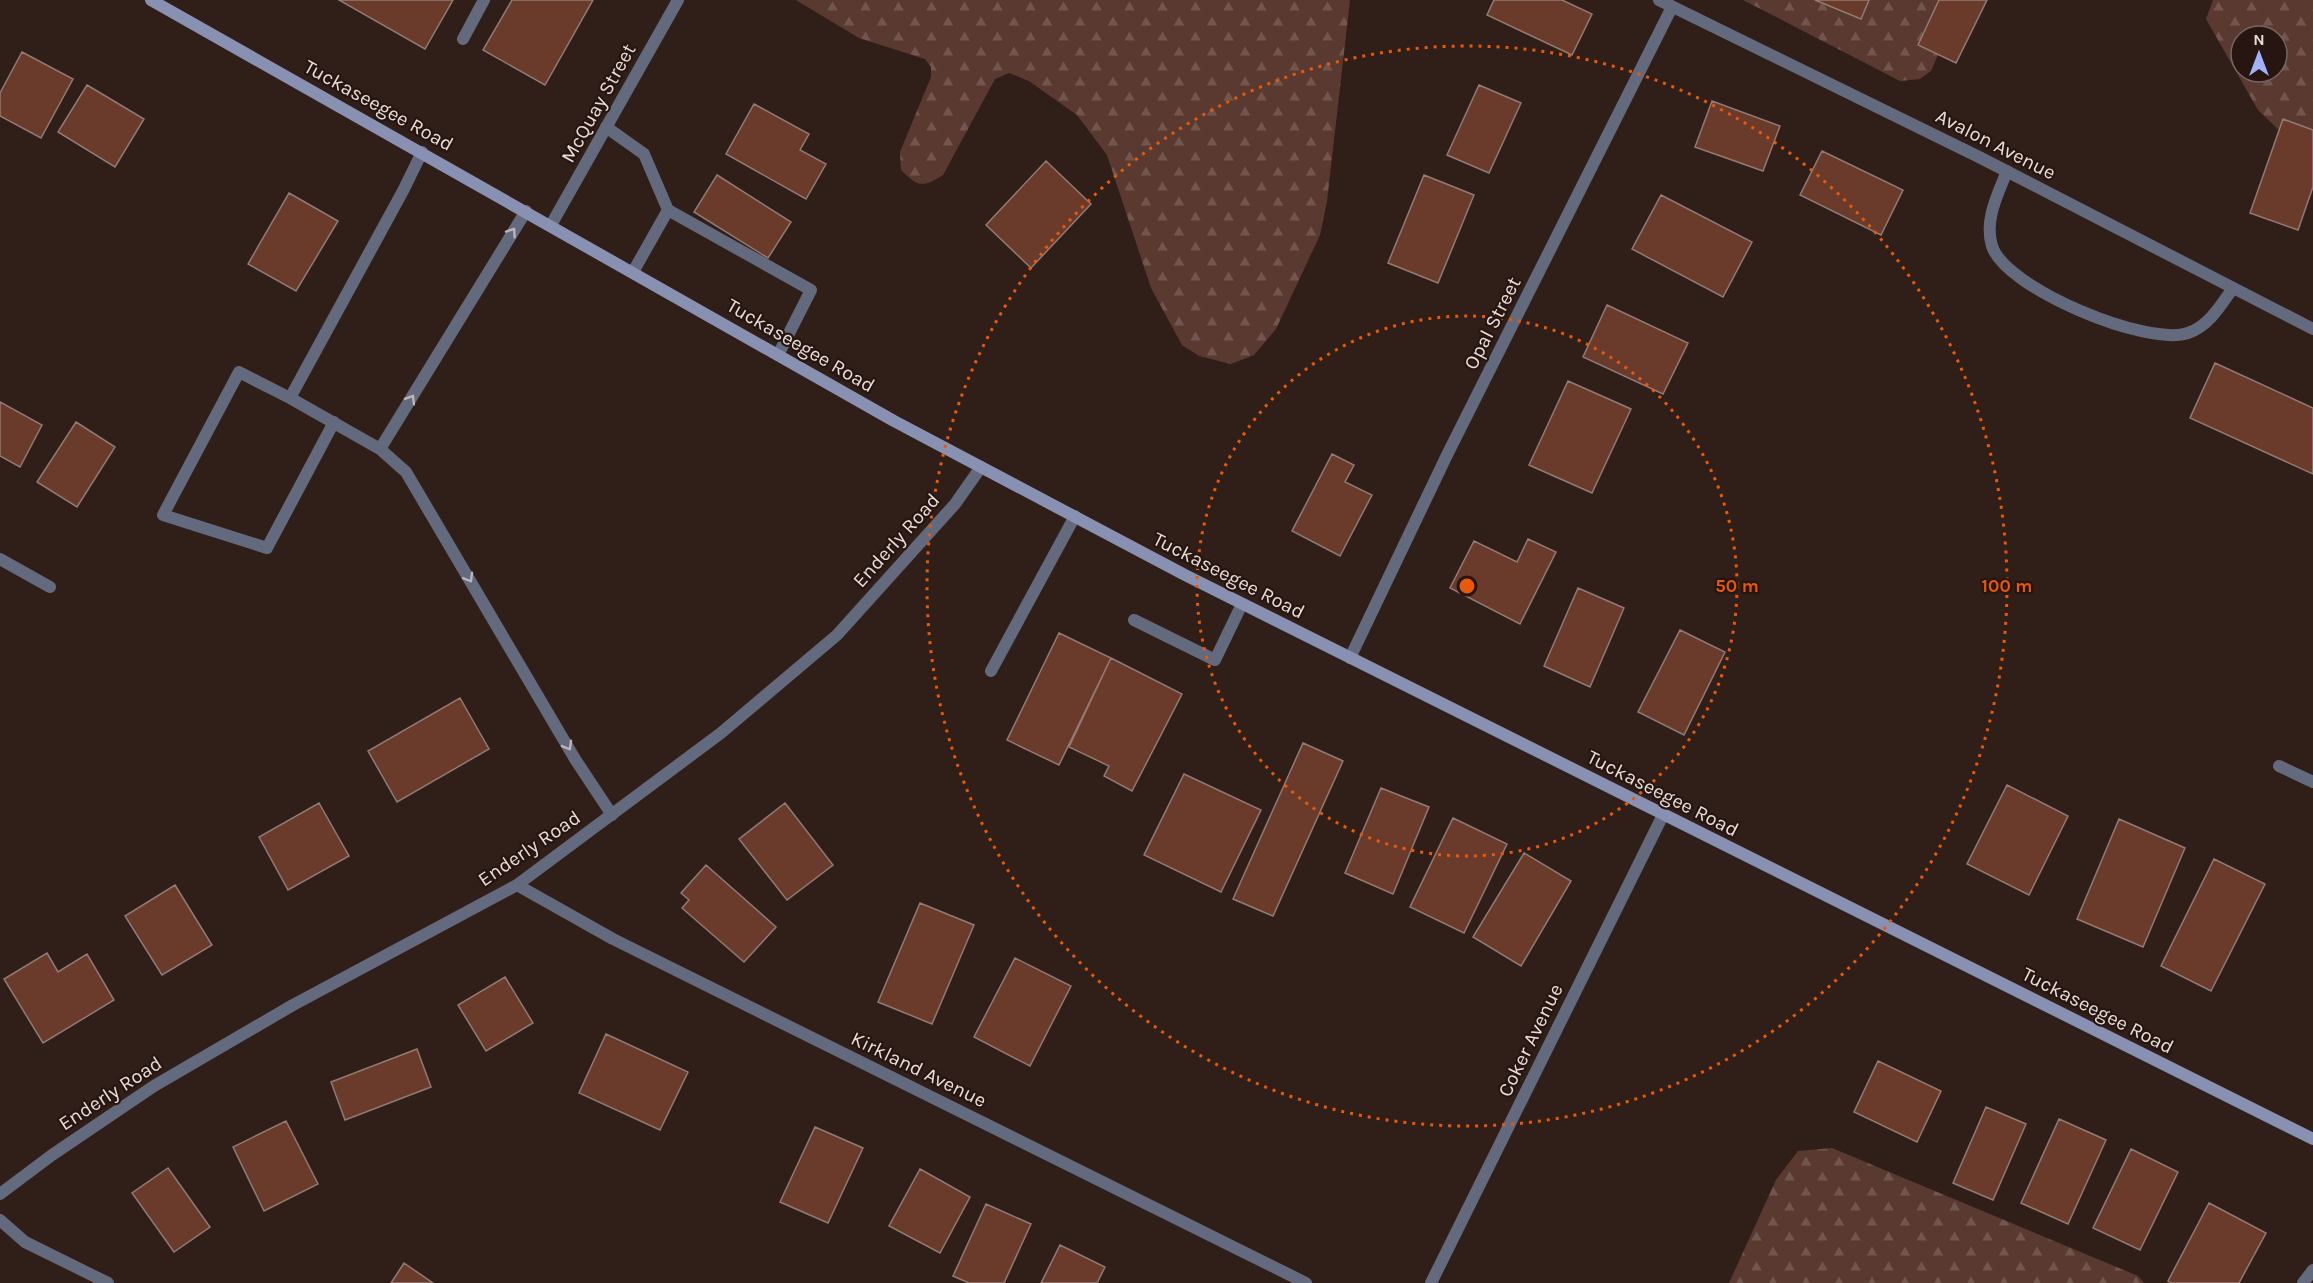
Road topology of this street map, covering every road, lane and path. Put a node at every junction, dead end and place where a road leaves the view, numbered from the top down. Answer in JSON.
{"nodes":[{"id":1,"x":151,"y":0,"type":"edge"},
{"id":2,"x":484,"y":0,"type":"edge"},
{"id":3,"x":678,"y":0,"type":"edge"},
{"id":4,"x":1659,"y":0,"type":"edge"},
{"id":5,"x":1672,"y":7,"type":"junction"},
{"id":6,"x":463,"y":39,"type":"dead end"},
{"id":7,"x":606,"y":127,"type":"junction"},
{"id":8,"x":422,"y":152,"type":"junction"},
{"id":9,"x":2007,"y":171,"type":"junction"},
{"id":10,"x":668,"y":210,"type":"junction"},
{"id":11,"x":526,"y":211,"type":"junction"},
{"id":12,"x":551,"y":225,"type":"junction"},
{"id":13,"x":633,"y":272,"type":"junction"},
{"id":14,"x":2233,"y":288,"type":"junction"},
{"id":15,"x":2313,"y":329,"type":"edge"},
{"id":16,"x":778,"y":355,"type":"junction"},
{"id":17,"x":290,"y":398,"type":"junction"},
{"id":18,"x":334,"y":422,"type":"junction"},
{"id":19,"x":380,"y":449,"type":"junction"},
{"id":20,"x":981,"y":467,"type":"junction"},
{"id":21,"x":1074,"y":516,"type":"junction"},
{"id":22,"x":0,"y":559,"type":"edge"},
{"id":23,"x":50,"y":586,"type":"dead end"},
{"id":24,"x":1242,"y":604,"type":"junction"},
{"id":25,"x":1134,"y":620,"type":"dead end"},
{"id":26,"x":1350,"y":658,"type":"junction"},
{"id":27,"x":991,"y":671,"type":"dead end"},
{"id":28,"x":2279,"y":766,"type":"dead end"},
{"id":29,"x":2313,"y":782,"type":"edge"},
{"id":30,"x":612,"y":815,"type":"junction"},
{"id":31,"x":1663,"y":815,"type":"junction"},
{"id":32,"x":517,"y":885,"type":"junction"},
{"id":33,"x":2313,"y":1139,"type":"edge"},
{"id":34,"x":0,"y":1194,"type":"edge"},
{"id":35,"x":0,"y":1220,"type":"edge"},
{"id":36,"x":2313,"y":1270,"type":"edge"},
{"id":37,"x":108,"y":1283,"type":"edge"},
{"id":38,"x":1306,"y":1283,"type":"edge"},
{"id":39,"x":1431,"y":1283,"type":"edge"},
{"id":40,"x":2303,"y":1283,"type":"edge"}],
"edges":[{"from":1,"to":8,"type":"main road","name":"Tuckaseegee Road"},
{"from":2,"to":6,"type":"street"},
{"from":3,"to":7,"type":"street","name":"McQuay Street"},
{"from":4,"to":5,"type":"street","name":"Avalon Avenue"},
{"from":5,"to":9,"type":"street","name":"Avalon Avenue"},
{"from":5,"to":26,"type":"street","name":"Opal Street"},
{"from":7,"to":10,"type":"street"},
{"from":7,"to":12,"type":"street","name":"McQuay Street"},
{"from":8,"to":11,"type":"main road","name":"Tuckaseegee Road"},
{"from":8,"to":17,"type":"street"},
{"from":9,"to":14,"type":"street","name":"Avalon Avenue"},
{"from":9,"to":14,"type":"street"},
{"from":10,"to":13,"type":"street"},
{"from":10,"to":16,"type":"street"},
{"from":11,"to":12,"type":"main road","name":"Tuckaseegee Road"},
{"from":19,"to":11,"type":"street","one_way":true},
{"from":12,"to":13,"type":"main road","name":"Tuckaseegee Road"},
{"from":13,"to":16,"type":"main road","name":"Tuckaseegee Road"},
{"from":14,"to":15,"type":"street","name":"Avalon Avenue"},
{"from":16,"to":20,"type":"main road","name":"Tuckaseegee Road"},
{"from":17,"to":18,"type":"street"},
{"from":17,"to":18,"type":"street"},
{"from":18,"to":19,"type":"street"},
{"from":19,"to":30,"type":"street","one_way":true},
{"from":20,"to":21,"type":"main road","name":"Tuckaseegee Road"},
{"from":20,"to":30,"type":"street","name":"Enderly Road"},
{"from":21,"to":24,"type":"main road","name":"Tuckaseegee Road"},
{"from":21,"to":27,"type":"street"},
{"from":22,"to":23,"type":"street"},
{"from":24,"to":25,"type":"street"},
{"from":24,"to":26,"type":"main road","name":"Tuckaseegee Road"},
{"from":26,"to":31,"type":"main road","name":"Tuckaseegee Road"},
{"from":28,"to":29,"type":"street"},
{"from":30,"to":32,"type":"street","name":"Enderly Road"},
{"from":31,"to":33,"type":"main road","name":"Tuckaseegee Road"},
{"from":31,"to":39,"type":"street","name":"Coker Avenue"},
{"from":32,"to":34,"type":"street","name":"Enderly Road"},
{"from":32,"to":38,"type":"street","name":"Kirkland Avenue"},
{"from":35,"to":37,"type":"street"},
{"from":36,"to":40,"type":"street"}]}
